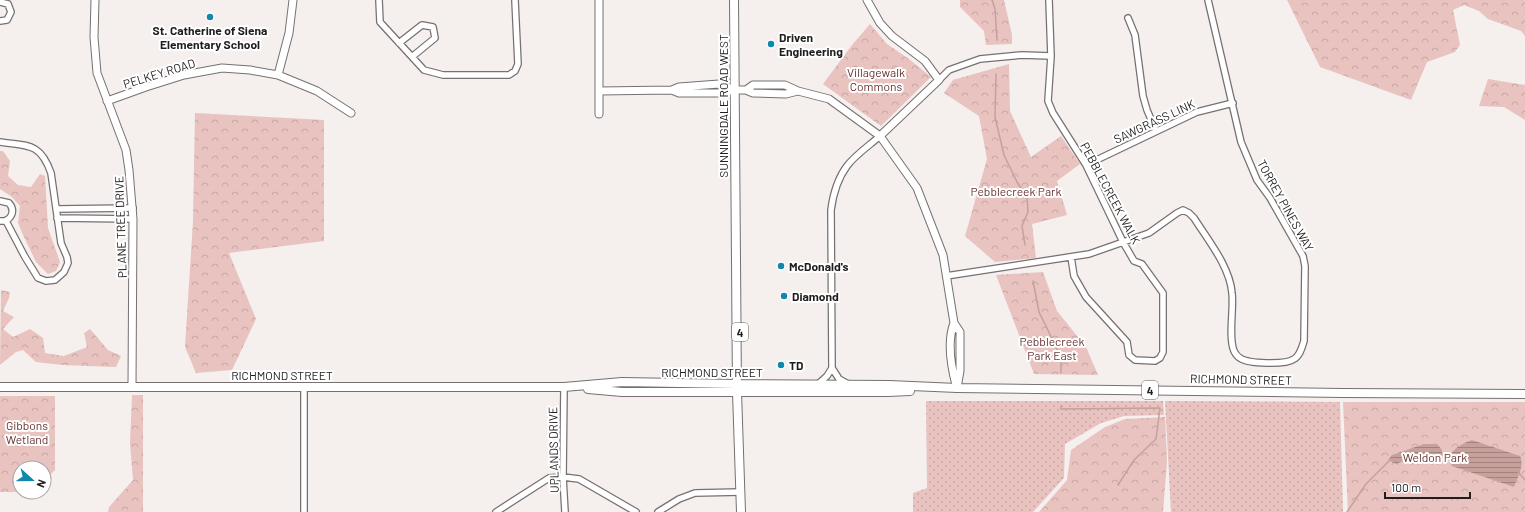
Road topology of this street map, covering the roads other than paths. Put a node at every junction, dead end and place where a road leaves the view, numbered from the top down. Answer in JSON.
{"nodes":[{"id":1,"x":95,"y":0,"type":"edge"},
{"id":2,"x":293,"y":0,"type":"edge"},
{"id":3,"x":379,"y":0,"type":"edge"},
{"id":4,"x":515,"y":0,"type":"edge"},
{"id":5,"x":599,"y":0,"type":"edge"},
{"id":6,"x":734,"y":0,"type":"edge"},
{"id":7,"x":867,"y":0,"type":"edge"},
{"id":8,"x":1049,"y":0,"type":"edge"},
{"id":9,"x":1208,"y":0,"type":"edge"},
{"id":10,"x":0,"y":2,"type":"edge"},
{"id":11,"x":1128,"y":18,"type":"dead end"},
{"id":12,"x":0,"y":21,"type":"edge"},
{"id":13,"x":399,"y":44,"type":"junction"},
{"id":14,"x":412,"y":56,"type":"junction"},
{"id":15,"x":1051,"y":56,"type":"junction"},
{"id":16,"x":278,"y":75,"type":"junction"},
{"id":17,"x":939,"y":80,"type":"junction"},
{"id":18,"x":599,"y":90,"type":"junction"},
{"id":19,"x":735,"y":90,"type":"junction"},
{"id":20,"x":107,"y":101,"type":"junction"},
{"id":21,"x":1233,"y":103,"type":"junction"},
{"id":22,"x":351,"y":112,"type":"dead end"},
{"id":23,"x":599,"y":114,"type":"dead end"},
{"id":24,"x":1156,"y":131,"type":"junction"},
{"id":25,"x":880,"y":136,"type":"junction"},
{"id":26,"x":0,"y":142,"type":"edge"},
{"id":27,"x":1086,"y":165,"type":"junction"},
{"id":28,"x":0,"y":201,"type":"edge"},
{"id":29,"x":133,"y":208,"type":"junction"},
{"id":30,"x":56,"y":210,"type":"junction"},
{"id":31,"x":57,"y":218,"type":"junction"},
{"id":32,"x":133,"y":219,"type":"junction"},
{"id":33,"x":3,"y":221,"type":"edge"},
{"id":34,"x":1123,"y":242,"type":"junction"},
{"id":35,"x":1071,"y":257,"type":"junction"},
{"id":36,"x":946,"y":276,"type":"junction"},
{"id":37,"x":832,"y":368,"type":"junction"},
{"id":38,"x":817,"y":385,"type":"junction"},
{"id":39,"x":851,"y":385,"type":"junction"},
{"id":40,"x":0,"y":387,"type":"edge"},
{"id":41,"x":132,"y":387,"type":"junction"},
{"id":42,"x":304,"y":387,"type":"junction"},
{"id":43,"x":564,"y":387,"type":"junction"},
{"id":44,"x":739,"y":388,"type":"junction"},
{"id":45,"x":957,"y":388,"type":"junction"},
{"id":46,"x":1525,"y":394,"type":"edge"},
{"id":47,"x":564,"y":477,"type":"junction"},
{"id":48,"x":741,"y":492,"type":"junction"},
{"id":49,"x":304,"y":512,"type":"edge"},
{"id":50,"x":496,"y":512,"type":"edge"},
{"id":51,"x":565,"y":512,"type":"edge"},
{"id":52,"x":636,"y":512,"type":"edge"},
{"id":53,"x":658,"y":512,"type":"edge"},
{"id":54,"x":741,"y":512,"type":"edge"}],
"edges":[{"from":1,"to":20,"type":"street","name":"PLANE TREE DRIVE"},
{"from":2,"to":16,"type":"street"},
{"from":3,"to":13,"type":"street"},
{"from":4,"to":14,"type":"street"},
{"from":5,"to":18,"type":"street"},
{"from":6,"to":19,"type":"main road","name":"SUNNINGDALE ROAD WEST","number":"4"},
{"from":7,"to":17,"type":"street"},
{"from":8,"to":15,"type":"street","name":"PEBBLECREEK WALK"},
{"from":9,"to":21,"type":"street","name":"TORREY PINES WAY"},
{"from":10,"to":12,"type":"street"},
{"from":11,"to":24,"type":"street"},
{"from":13,"to":14,"type":"street"},
{"from":13,"to":14,"type":"street"},
{"from":15,"to":17,"type":"street"},
{"from":15,"to":27,"type":"street","name":"PEBBLECREEK WALK"},
{"from":16,"to":20,"type":"street","name":"PELKEY ROAD"},
{"from":16,"to":22,"type":"street","name":"PELKEY ROAD"},
{"from":17,"to":25,"type":"street"},
{"from":18,"to":19,"type":"street"},
{"from":18,"to":23,"type":"street"},
{"from":19,"to":25,"type":"street"},
{"from":19,"to":44,"type":"main road","name":"SUNNINGDALE ROAD WEST","number":"4"},
{"from":20,"to":29,"type":"street","name":"PLANE TREE DRIVE"},
{"from":21,"to":24,"type":"street","name":"SAWGRASS LINK"},
{"from":21,"to":34,"type":"street","name":"TORREY PINES WAY"},
{"from":24,"to":27,"type":"street","name":"SAWGRASS LINK"},
{"from":25,"to":36,"type":"street"},
{"from":25,"to":37,"type":"street"},
{"from":26,"to":30,"type":"street"},
{"from":27,"to":34,"type":"street","name":"PEBBLECREEK WALK"},
{"from":28,"to":33,"type":"street"},
{"from":29,"to":30,"type":"street"},
{"from":29,"to":32,"type":"street","name":"PLANE TREE DRIVE"},
{"from":30,"to":31,"type":"street"},
{"from":31,"to":32,"type":"street"},
{"from":31,"to":33,"type":"street"},
{"from":32,"to":41,"type":"street","name":"PLANE TREE DRIVE"},
{"from":34,"to":35,"type":"street","name":"TORREY PINES WAY"},
{"from":34,"to":35,"type":"street","name":"PEBBLECREEK WALK"},
{"from":35,"to":36,"type":"street","name":"TORREY PINES WAY"},
{"from":36,"to":45,"type":"street"},
{"from":37,"to":38,"type":"street"},
{"from":37,"to":39,"type":"street"},
{"from":38,"to":39,"type":"main road","name":"RICHMOND STREET","number":"4"},
{"from":38,"to":44,"type":"main road","name":"RICHMOND STREET","number":"4"},
{"from":39,"to":45,"type":"main road","name":"RICHMOND STREET","number":"4"},
{"from":40,"to":41,"type":"main road","name":"RICHMOND STREET"},
{"from":41,"to":42,"type":"main road","name":"RICHMOND STREET"},
{"from":42,"to":43,"type":"main road","name":"RICHMOND STREET"},
{"from":42,"to":49,"type":"street"},
{"from":43,"to":44,"type":"main road","name":"RICHMOND STREET"},
{"from":43,"to":47,"type":"street","name":"UPLANDS DRIVE"},
{"from":44,"to":45,"type":"main road","name":"RICHMOND STREET"},
{"from":44,"to":48,"type":"main road","name":"SUNNINGDALE ROAD WEST"},
{"from":45,"to":46,"type":"main road","name":"RICHMOND STREET","number":"4"},
{"from":47,"to":50,"type":"street"},
{"from":47,"to":51,"type":"street","name":"UPLANDS DRIVE"},
{"from":47,"to":52,"type":"street"},
{"from":48,"to":53,"type":"street"},
{"from":48,"to":54,"type":"main road","name":"SUNNINGDALE ROAD WEST"}]}
